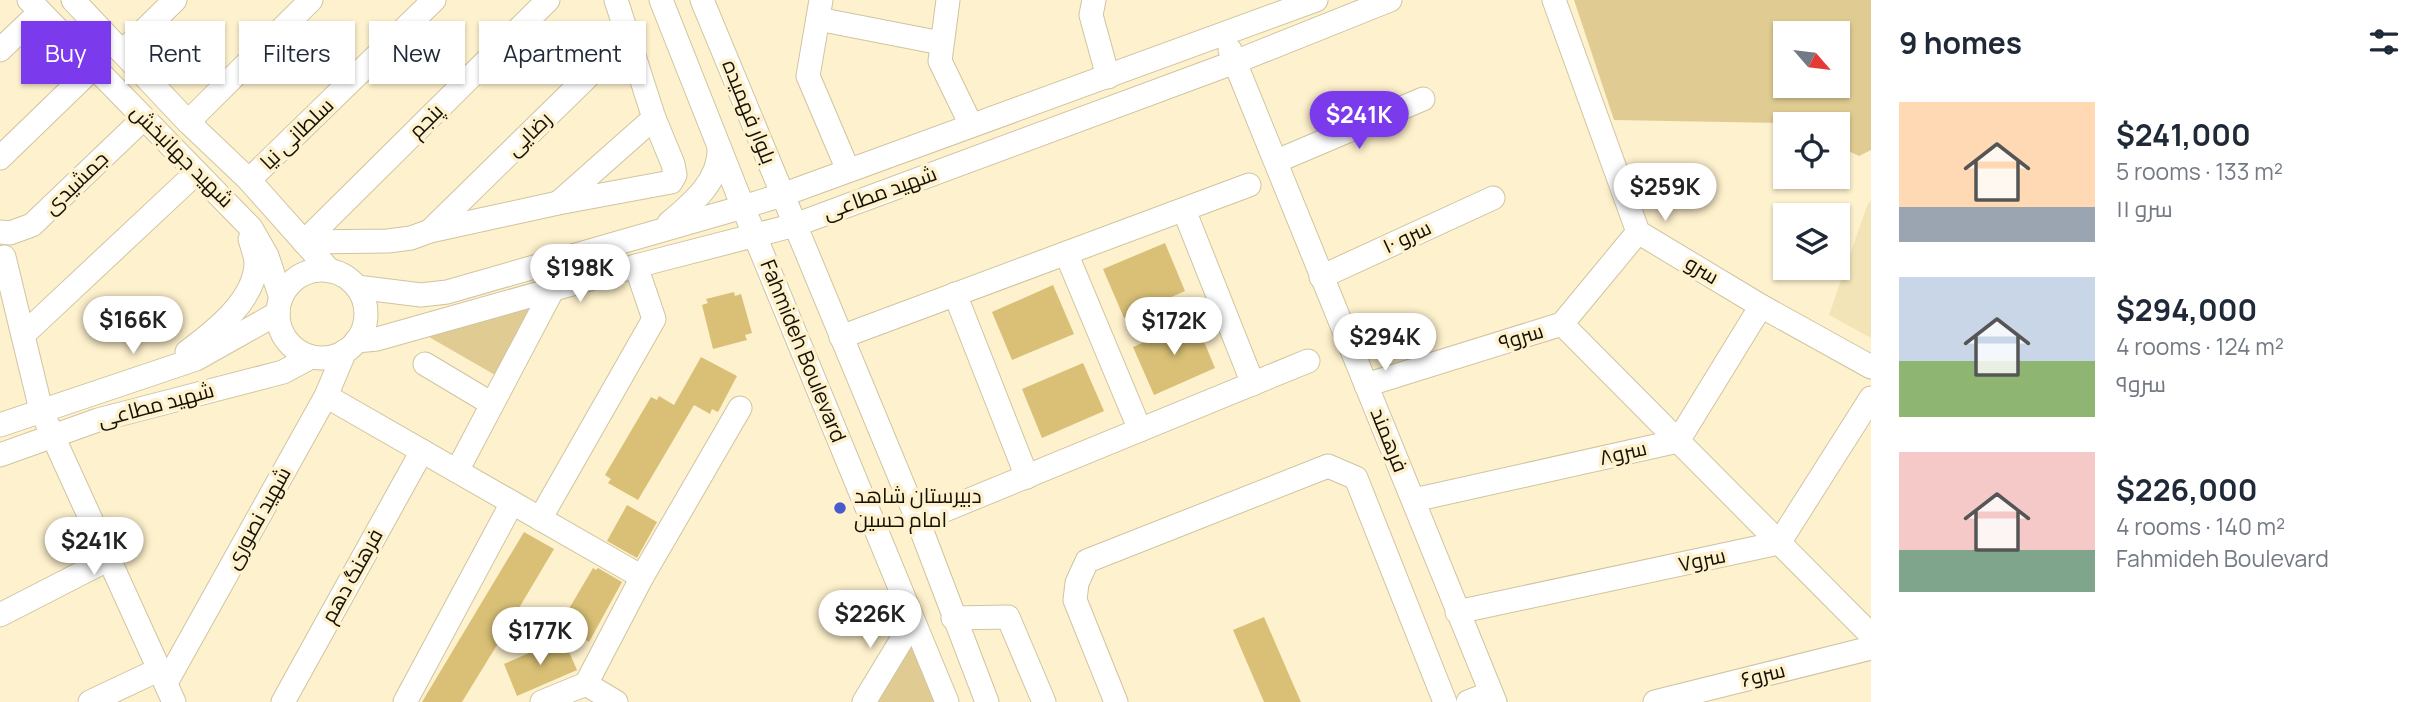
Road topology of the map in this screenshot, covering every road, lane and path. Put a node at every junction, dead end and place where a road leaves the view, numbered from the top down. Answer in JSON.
{"nodes":[{"id":1,"x":73,"y":0,"type":"edge"},
{"id":2,"x":175,"y":0,"type":"edge"},
{"id":3,"x":311,"y":0,"type":"edge"},
{"id":4,"x":434,"y":0,"type":"edge"},
{"id":5,"x":548,"y":0,"type":"edge"},
{"id":6,"x":616,"y":0,"type":"edge"},
{"id":7,"x":661,"y":0,"type":"edge"},
{"id":8,"x":702,"y":0,"type":"edge"},
{"id":9,"x":948,"y":0,"type":"edge"},
{"id":10,"x":1094,"y":0,"type":"edge"},
{"id":11,"x":1255,"y":0,"type":"edge"},
{"id":12,"x":1316,"y":0,"type":"edge"},
{"id":13,"x":1390,"y":0,"type":"edge"},
{"id":14,"x":1554,"y":0,"type":"edge"},
{"id":15,"x":36,"y":4,"type":"edge"},
{"id":16,"x":819,"y":10,"type":"edge"},
{"id":17,"x":52,"y":21,"type":"edge"},
{"id":18,"x":623,"y":21,"type":"edge"},
{"id":19,"x":1251,"y":24,"type":"junction"},
{"id":20,"x":1224,"y":34,"type":"junction"},
{"id":21,"x":941,"y":43,"type":"junction"},
{"id":22,"x":0,"y":50,"type":"edge"},
{"id":23,"x":122,"y":52,"type":"junction"},
{"id":24,"x":1235,"y":62,"type":"junction"},
{"id":25,"x":1108,"y":77,"type":"junction"},
{"id":26,"x":76,"y":84,"type":"edge"},
{"id":27,"x":111,"y":84,"type":"edge"},
{"id":28,"x":580,"y":84,"type":"edge"},
{"id":29,"x":643,"y":84,"type":"edge"},
{"id":30,"x":1423,"y":99,"type":"dead end"},
{"id":31,"x":144,"y":118,"type":"junction"},
{"id":32,"x":654,"y":118,"type":"junction"},
{"id":33,"x":188,"y":122,"type":"junction"},
{"id":34,"x":971,"y":125,"type":"junction"},
{"id":35,"x":714,"y":134,"type":"junction"},
{"id":36,"x":0,"y":158,"type":"edge"},
{"id":37,"x":1277,"y":161,"type":"junction"},
{"id":38,"x":848,"y":170,"type":"junction"},
{"id":39,"x":197,"y":173,"type":"junction"},
{"id":40,"x":249,"y":180,"type":"junction"},
{"id":41,"x":1250,"y":185,"type":"dead end"},
{"id":42,"x":782,"y":195,"type":"junction"},
{"id":43,"x":1493,"y":198,"type":"dead end"},
{"id":44,"x":558,"y":203,"type":"junction"},
{"id":45,"x":743,"y":207,"type":"junction"},
{"id":46,"x":1184,"y":210,"type":"junction"},
{"id":47,"x":239,"y":214,"type":"junction"},
{"id":48,"x":795,"y":225,"type":"junction"},
{"id":49,"x":662,"y":229,"type":"junction"},
{"id":50,"x":430,"y":231,"type":"junction"},
{"id":51,"x":1639,"y":232,"type":"junction"},
{"id":52,"x":5,"y":233,"type":"edge"},
{"id":53,"x":755,"y":237,"type":"junction"},
{"id":54,"x":304,"y":242,"type":"junction"},
{"id":55,"x":1066,"y":253,"type":"junction"},
{"id":56,"x":2,"y":258,"type":"edge"},
{"id":57,"x":636,"y":266,"type":"junction"},
{"id":58,"x":330,"y":271,"type":"junction"},
{"id":59,"x":1321,"y":277,"type":"junction"},
{"id":60,"x":357,"y":287,"type":"junction"},
{"id":61,"x":553,"y":289,"type":"junction"},
{"id":62,"x":955,"y":294,"type":"junction"},
{"id":63,"x":280,"y":306,"type":"junction"},
{"id":64,"x":1761,"y":306,"type":"junction"},
{"id":65,"x":1562,"y":324,"type":"junction"},
{"id":66,"x":23,"y":335,"type":"junction"},
{"id":67,"x":841,"y":337,"type":"junction"},
{"id":68,"x":350,"y":346,"type":"junction"},
{"id":69,"x":312,"y":356,"type":"junction"},
{"id":70,"x":1307,"y":361,"type":"dead end"},
{"id":71,"x":425,"y":364,"type":"dead end"},
{"id":72,"x":1871,"y":367,"type":"edge"},
{"id":73,"x":156,"y":372,"type":"junction"},
{"id":74,"x":1253,"y":383,"type":"junction"},
{"id":75,"x":1366,"y":385,"type":"junction"},
{"id":76,"x":326,"y":396,"type":"junction"},
{"id":77,"x":1871,"y":398,"type":"edge"},
{"id":78,"x":492,"y":404,"type":"junction"},
{"id":79,"x":740,"y":408,"type":"dead end"},
{"id":80,"x":41,"y":410,"type":"junction"},
{"id":81,"x":0,"y":425,"type":"edge"},
{"id":82,"x":1140,"y":430,"type":"junction"},
{"id":83,"x":53,"y":436,"type":"junction"},
{"id":84,"x":1678,"y":441,"type":"junction"},
{"id":85,"x":422,"y":451,"type":"junction"},
{"id":86,"x":0,"y":455,"type":"edge"},
{"id":87,"x":457,"y":471,"type":"junction"},
{"id":88,"x":1027,"y":477,"type":"junction"},
{"id":89,"x":1414,"y":500,"type":"junction"},
{"id":90,"x":512,"y":503,"type":"junction"},
{"id":91,"x":540,"y":519,"type":"junction"},
{"id":92,"x":918,"y":521,"type":"junction"},
{"id":93,"x":1779,"y":543,"type":"junction"},
{"id":94,"x":109,"y":559,"type":"junction"},
{"id":95,"x":642,"y":578,"type":"junction"},
{"id":96,"x":1457,"y":612,"type":"junction"},
{"id":97,"x":0,"y":615,"type":"edge"},
{"id":98,"x":953,"y":618,"type":"junction"},
{"id":99,"x":913,"y":621,"type":"junction"},
{"id":100,"x":1871,"y":635,"type":"edge"},
{"id":101,"x":1871,"y":648,"type":"edge"},
{"id":102,"x":586,"y":684,"type":"junction"},
{"id":103,"x":167,"y":685,"type":"edge"},
{"id":104,"x":1493,"y":698,"type":"edge"},
{"id":105,"x":90,"y":702,"type":"edge"},
{"id":106,"x":283,"y":702,"type":"edge"},
{"id":107,"x":405,"y":702,"type":"edge"},
{"id":108,"x":542,"y":702,"type":"edge"},
{"id":109,"x":616,"y":702,"type":"edge"},
{"id":110,"x":864,"y":702,"type":"edge"},
{"id":111,"x":947,"y":702,"type":"edge"},
{"id":112,"x":987,"y":702,"type":"edge"},
{"id":113,"x":1044,"y":702,"type":"edge"},
{"id":114,"x":1116,"y":702,"type":"edge"},
{"id":115,"x":1445,"y":702,"type":"edge"},
{"id":116,"x":1468,"y":702,"type":"edge"},
{"id":117,"x":1656,"y":702,"type":"edge"}],
"edges":[{"from":1,"to":23,"type":"street","name":"شهید جهانبخش"},
{"from":2,"to":23,"type":"street"},
{"from":3,"to":33,"type":"street"},
{"from":4,"to":40,"type":"street","name":"سلطانی نیا"},
{"from":5,"to":54,"type":"street","name":"پنجم"},
{"from":6,"to":18,"type":"street"},
{"from":7,"to":35,"type":"street","name":"Fahmideh Boulevard"},
{"from":8,"to":42,"type":"street","name":"بلوار فهمیده"},
{"from":9,"to":21,"type":"street"},
{"from":10,"to":25,"type":"street"},
{"from":11,"to":19,"type":"street"},
{"from":12,"to":19,"type":"street","name":"شهید مطاعی"},
{"from":13,"to":24,"type":"street","name":"شهید مطاعی"},
{"from":14,"to":51,"type":"street"},
{"from":15,"to":17,"type":"street","name":"شهید جهانبخش"},
{"from":15,"to":22,"type":"street"},
{"from":16,"to":21,"type":"street"},
{"from":16,"to":38,"type":"street"},
{"from":19,"to":20,"type":"street","name":"شهید مطاعی"},
{"from":20,"to":24,"type":"street","name":"فرهمند"},
{"from":20,"to":25,"type":"street","name":"شهید مطاعی"},
{"from":21,"to":34,"type":"street"},
{"from":23,"to":33,"type":"street","name":"شهید جهانبخش"},
{"from":24,"to":37,"type":"street","name":"فرهمند"},
{"from":24,"to":48,"type":"street","name":"شهید مطاعی"},
{"from":25,"to":34,"type":"street","name":"شهید مطاعی"},
{"from":26,"to":36,"type":"street"},
{"from":27,"to":31,"type":"street","name":"شهید جهانبخش"},
{"from":28,"to":50,"type":"street","name":"رضایی"},
{"from":29,"to":32,"type":"street"},
{"from":30,"to":37,"type":"street"},
{"from":31,"to":39,"type":"street","name":"شهید جهانبخش"},
{"from":31,"to":52,"type":"street","name":"جمشیدی"},
{"from":32,"to":44,"type":"street"},
{"from":32,"to":44,"type":"street"},
{"from":33,"to":40,"type":"street","name":"شهید جهانبخش"},
{"from":34,"to":38,"type":"street","name":"شهید مطاعی"},
{"from":35,"to":45,"type":"street","name":"Fahmideh Boulevard"},
{"from":35,"to":49,"type":"street"},
{"from":37,"to":59,"type":"street","name":"فرهمند"},
{"from":38,"to":42,"type":"street","name":"شهید مطاعی"},
{"from":39,"to":47,"type":"street","name":"شهید جهانبخش"},
{"from":39,"to":66,"type":"street"},
{"from":40,"to":54,"type":"street","name":"شهید جهانبخش"},
{"from":41,"to":46,"type":"street"},
{"from":42,"to":45,"type":"street","name":"شهید مطاعی"},
{"from":42,"to":48,"type":"street","name":"بلوار فهمیده"},
{"from":43,"to":59,"type":"street","name":"سرو ۱۰"},
{"from":44,"to":50,"type":"street"},
{"from":45,"to":49,"type":"street","name":"شهید مطاعی"},
{"from":45,"to":53,"type":"street","name":"Fahmideh Boulevard"},
{"from":46,"to":55,"type":"street"},
{"from":46,"to":74,"type":"street"},
{"from":47,"to":63,"type":"street","name":"شهید جهانبخش"},
{"from":47,"to":73,"type":"street"},
{"from":48,"to":53,"type":"street","name":"شهید مطاعی"},
{"from":48,"to":67,"type":"street","name":"Fahmideh Boulevard"},
{"from":49,"to":60,"type":"street","name":"شهید مطاعی"},
{"from":50,"to":54,"type":"street"},
{"from":51,"to":64,"type":"street","name":"سرو"},
{"from":51,"to":65,"type":"street","name":"سرو۹"},
{"from":52,"to":56,"type":"street"},
{"from":53,"to":57,"type":"street","name":"شهید مطاعی"},
{"from":53,"to":99,"type":"street","name":"Fahmideh Boulevard"},
{"from":54,"to":58,"type":"street","name":"شهید جهانبخش"},
{"from":55,"to":62,"type":"street"},
{"from":55,"to":82,"type":"street"},
{"from":56,"to":66,"type":"street"},
{"from":57,"to":61,"type":"street","name":"شهید مطاعی"},
{"from":57,"to":91,"type":"street"},
{"from":58,"to":60,"type":"street"},
{"from":58,"to":63,"type":"street"},
{"from":59,"to":75,"type":"street","name":"فرهمند"},
{"from":60,"to":68,"type":"street"},
{"from":61,"to":68,"type":"street","name":"شهید مطاعی"},
{"from":61,"to":78,"type":"street"},
{"from":62,"to":67,"type":"street"},
{"from":62,"to":88,"type":"street"},
{"from":63,"to":69,"type":"street"},
{"from":63,"to":73,"type":"street","name":"شهید مطاعی"},
{"from":64,"to":72,"type":"street","name":"سرو"},
{"from":64,"to":84,"type":"street"},
{"from":65,"to":75,"type":"street","name":"سرو۹"},
{"from":65,"to":84,"type":"street"},
{"from":66,"to":80,"type":"street"},
{"from":67,"to":92,"type":"street","name":"Fahmideh Boulevard"},
{"from":68,"to":69,"type":"street"},
{"from":68,"to":76,"type":"street","name":"شهید نصوری"},
{"from":69,"to":83,"type":"street","name":"شهید مطاعی"},
{"from":70,"to":74,"type":"street"},
{"from":71,"to":78,"type":"street"},
{"from":73,"to":80,"type":"street","name":"شهید مطاعی"},
{"from":74,"to":82,"type":"street"},
{"from":75,"to":89,"type":"street","name":"فرهمند"},
{"from":76,"to":85,"type":"street"},
{"from":76,"to":103,"type":"street","name":"شهید نصوری"},
{"from":77,"to":93,"type":"street"},
{"from":78,"to":87,"type":"street"},
{"from":79,"to":95,"type":"street"},
{"from":80,"to":81,"type":"street","name":"شهید مطاعی"},
{"from":80,"to":83,"type":"street"},
{"from":82,"to":88,"type":"street"},
{"from":83,"to":86,"type":"street","name":"شهید مطاعی"},
{"from":83,"to":94,"type":"street"},
{"from":84,"to":89,"type":"street","name":"سرو۸"},
{"from":84,"to":93,"type":"street"},
{"from":85,"to":87,"type":"street"},
{"from":85,"to":106,"type":"street","name":"فرهنگ دهم"},
{"from":87,"to":90,"type":"street"},
{"from":88,"to":92,"type":"street"},
{"from":89,"to":96,"type":"street","name":"فرهمند"},
{"from":90,"to":91,"type":"street"},
{"from":90,"to":107,"type":"street"},
{"from":91,"to":95,"type":"street"},
{"from":92,"to":98,"type":"street","name":"Fahmideh Boulevard"},
{"from":93,"to":96,"type":"street","name":"سرو۷"},
{"from":93,"to":100,"type":"street"},
{"from":94,"to":97,"type":"street"},
{"from":94,"to":103,"type":"street"},
{"from":95,"to":102,"type":"street"},
{"from":96,"to":104,"type":"street","name":"فرهمند"},
{"from":98,"to":112,"type":"street","name":"Fahmideh Boulevard"},
{"from":98,"to":113,"type":"street"},
{"from":99,"to":110,"type":"street"},
{"from":99,"to":111,"type":"street","name":"Fahmideh Boulevard"},
{"from":101,"to":117,"type":"street","name":"سرو۶"},
{"from":102,"to":108,"type":"street"},
{"from":102,"to":109,"type":"street"},
{"from":103,"to":105,"type":"street"},
{"from":104,"to":116,"type":"street"},
{"from":114,"to":115,"type":"street"}]}
